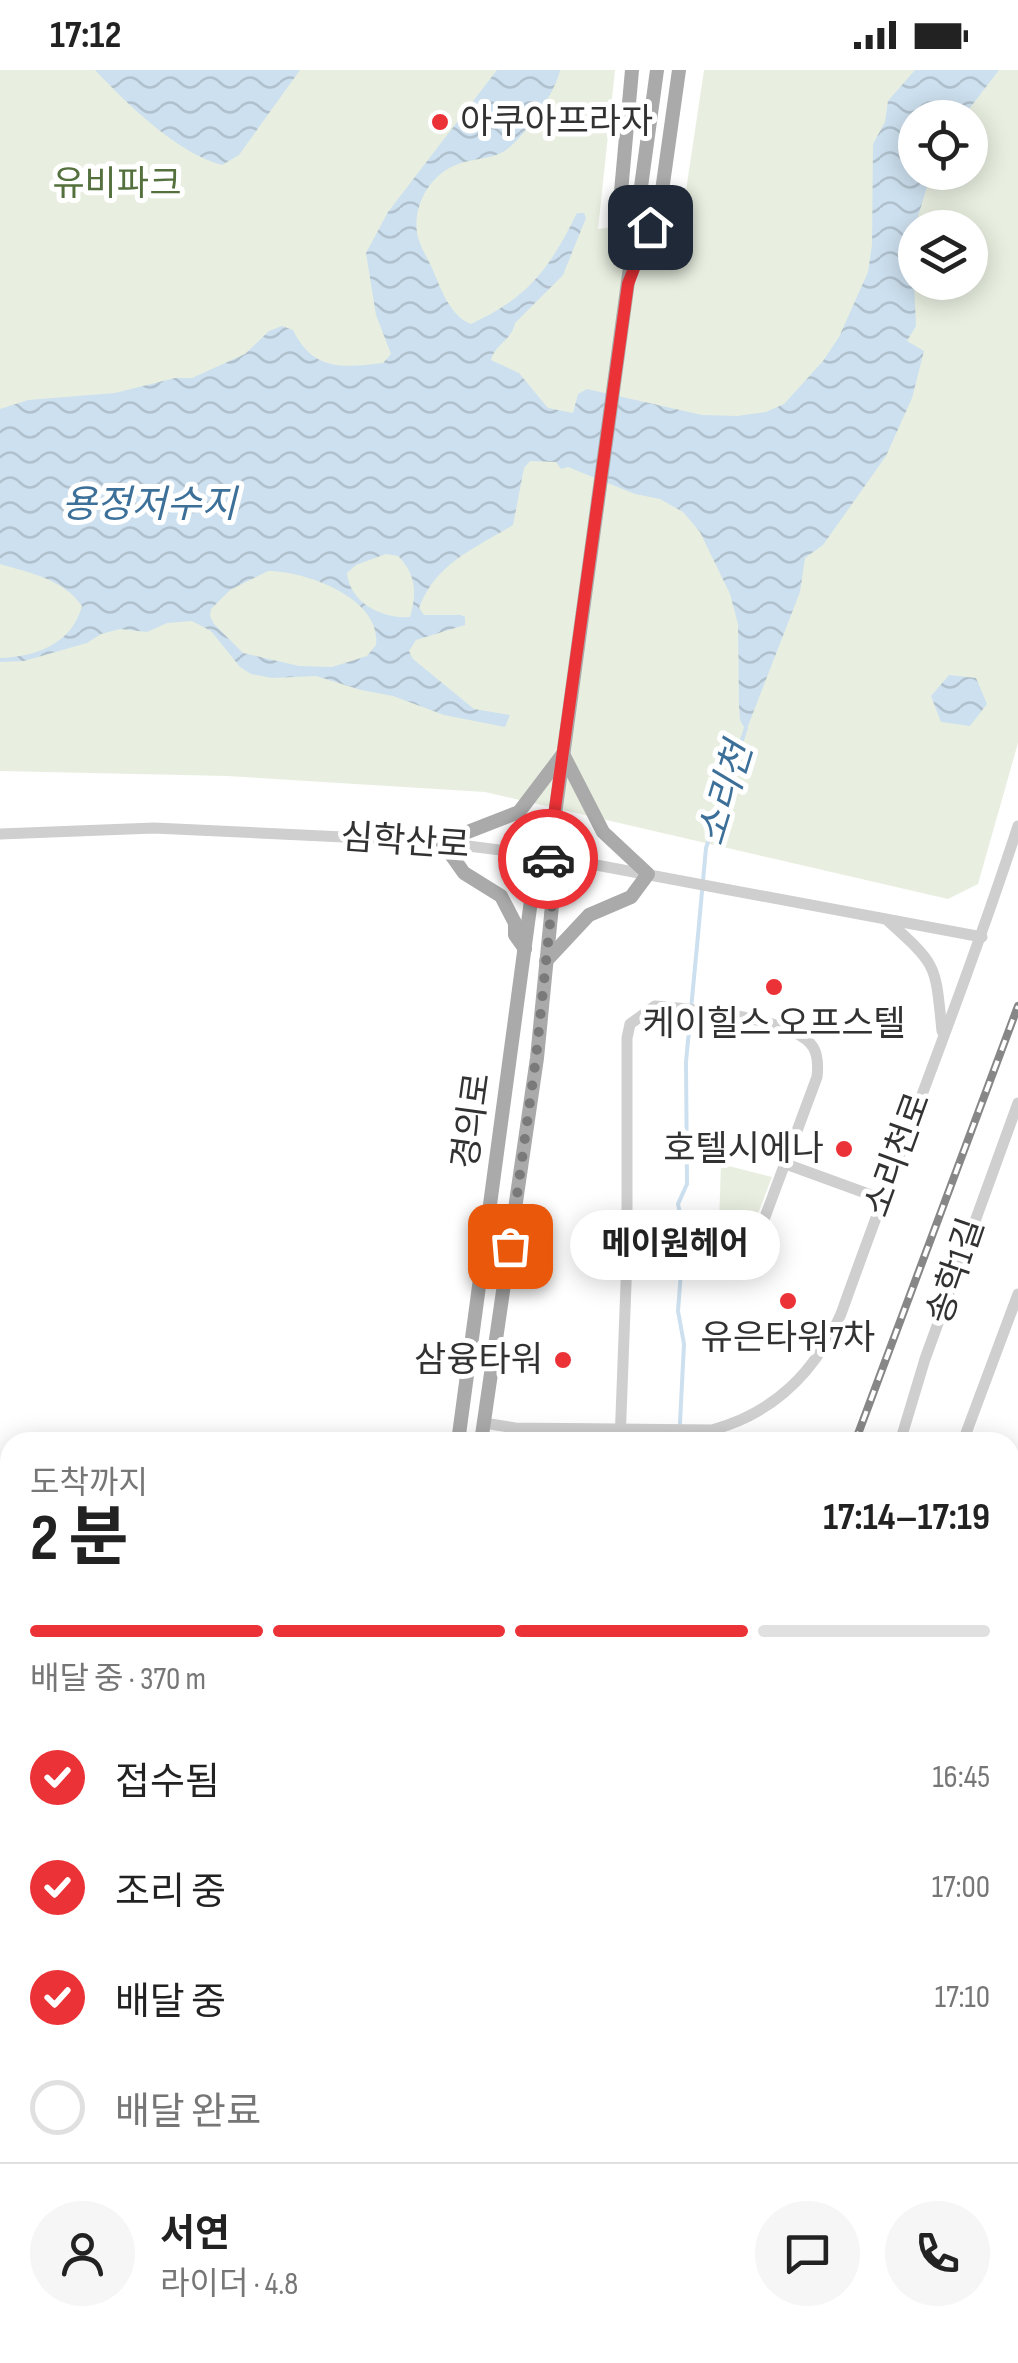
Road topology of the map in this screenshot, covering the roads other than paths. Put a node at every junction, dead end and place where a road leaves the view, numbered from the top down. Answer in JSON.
{"nodes":[{"id":1,"x":632,"y":70,"type":"edge"},
{"id":2,"x":657,"y":70,"type":"edge"},
{"id":3,"x":679,"y":70,"type":"edge"},
{"id":4,"x":628,"y":284,"type":"junction"},
{"id":5,"x":563,"y":754,"type":"junction"},
{"id":6,"x":1018,"y":826,"type":"edge"},
{"id":7,"x":0,"y":834,"type":"edge"},
{"id":8,"x":442,"y":842,"type":"junction"},
{"id":9,"x":548,"y":856,"type":"junction"},
{"id":10,"x":546,"y":873,"type":"junction"},
{"id":11,"x":648,"y":874,"type":"junction"},
{"id":12,"x":887,"y":920,"type":"junction"},
{"id":13,"x":982,"y":937,"type":"junction"},
{"id":14,"x":525,"y":949,"type":"junction"},
{"id":15,"x":546,"y":961,"type":"junction"},
{"id":16,"x":942,"y":1036,"type":"junction"},
{"id":17,"x":1018,"y":1102,"type":"edge"},
{"id":18,"x":786,"y":1164,"type":"junction"},
{"id":19,"x":882,"y":1199,"type":"junction"},
{"id":20,"x":626,"y":1258,"type":"junction"},
{"id":21,"x":1018,"y":1294,"type":"edge"},
{"id":22,"x":1005,"y":1330,"type":"junction"},
{"id":23,"x":1018,"y":1334,"type":"edge"},
{"id":24,"x":484,"y":1423,"type":"junction"},
{"id":25,"x":459,"y":1432,"type":"edge"},
{"id":26,"x":483,"y":1432,"type":"edge"},
{"id":27,"x":568,"y":1432,"type":"edge"},
{"id":28,"x":620,"y":1432,"type":"edge"},
{"id":29,"x":645,"y":1432,"type":"edge"},
{"id":30,"x":902,"y":1432,"type":"edge"},
{"id":31,"x":965,"y":1432,"type":"edge"}],
"edges":[{"from":1,"to":4,"type":"main road"},
{"from":2,"to":4,"type":"main road","name":"경의로"},
{"from":3,"to":4,"type":"main road"},
{"from":4,"to":5,"type":"main road","name":"경의로"},
{"from":5,"to":8,"type":"main road"},
{"from":5,"to":9,"type":"main road","name":"경의로"},
{"from":5,"to":11,"type":"main road"},
{"from":6,"to":13,"type":"street","name":"소리천로"},
{"from":7,"to":8,"type":"street","name":"심학산로"},
{"from":8,"to":9,"type":"street","name":"심학산로"},
{"from":8,"to":14,"type":"main road"},
{"from":9,"to":10,"type":"main road","name":"경의로"},
{"from":9,"to":11,"type":"street","name":"심학산로"},
{"from":10,"to":14,"type":"main road","name":"경의로"},
{"from":10,"to":15,"type":"main road","name":"경의로"},
{"from":11,"to":12,"type":"street","name":"심학산로"},
{"from":11,"to":15,"type":"main road"},
{"from":12,"to":13,"type":"street","name":"심학산로"},
{"from":12,"to":16,"type":"street"},
{"from":13,"to":16,"type":"street","name":"소리천로"},
{"from":14,"to":25,"type":"main road","name":"경의로"},
{"from":15,"to":24,"type":"main road","name":"경의로"},
{"from":16,"to":19,"type":"street","name":"소리천로"},
{"from":17,"to":30,"type":"street","name":"송학1길"},
{"from":18,"to":19,"type":"street"},
{"from":18,"to":20,"type":"street"},
{"from":18,"to":20,"type":"street"},
{"from":19,"to":29,"type":"street","name":"소리천로"},
{"from":20,"to":28,"type":"street"},
{"from":21,"to":22,"type":"street"},
{"from":22,"to":23,"type":"street","name":"송학1길"},
{"from":22,"to":31,"type":"street"},
{"from":24,"to":26,"type":"main road","name":"경의로"},
{"from":24,"to":27,"type":"street"}]}
